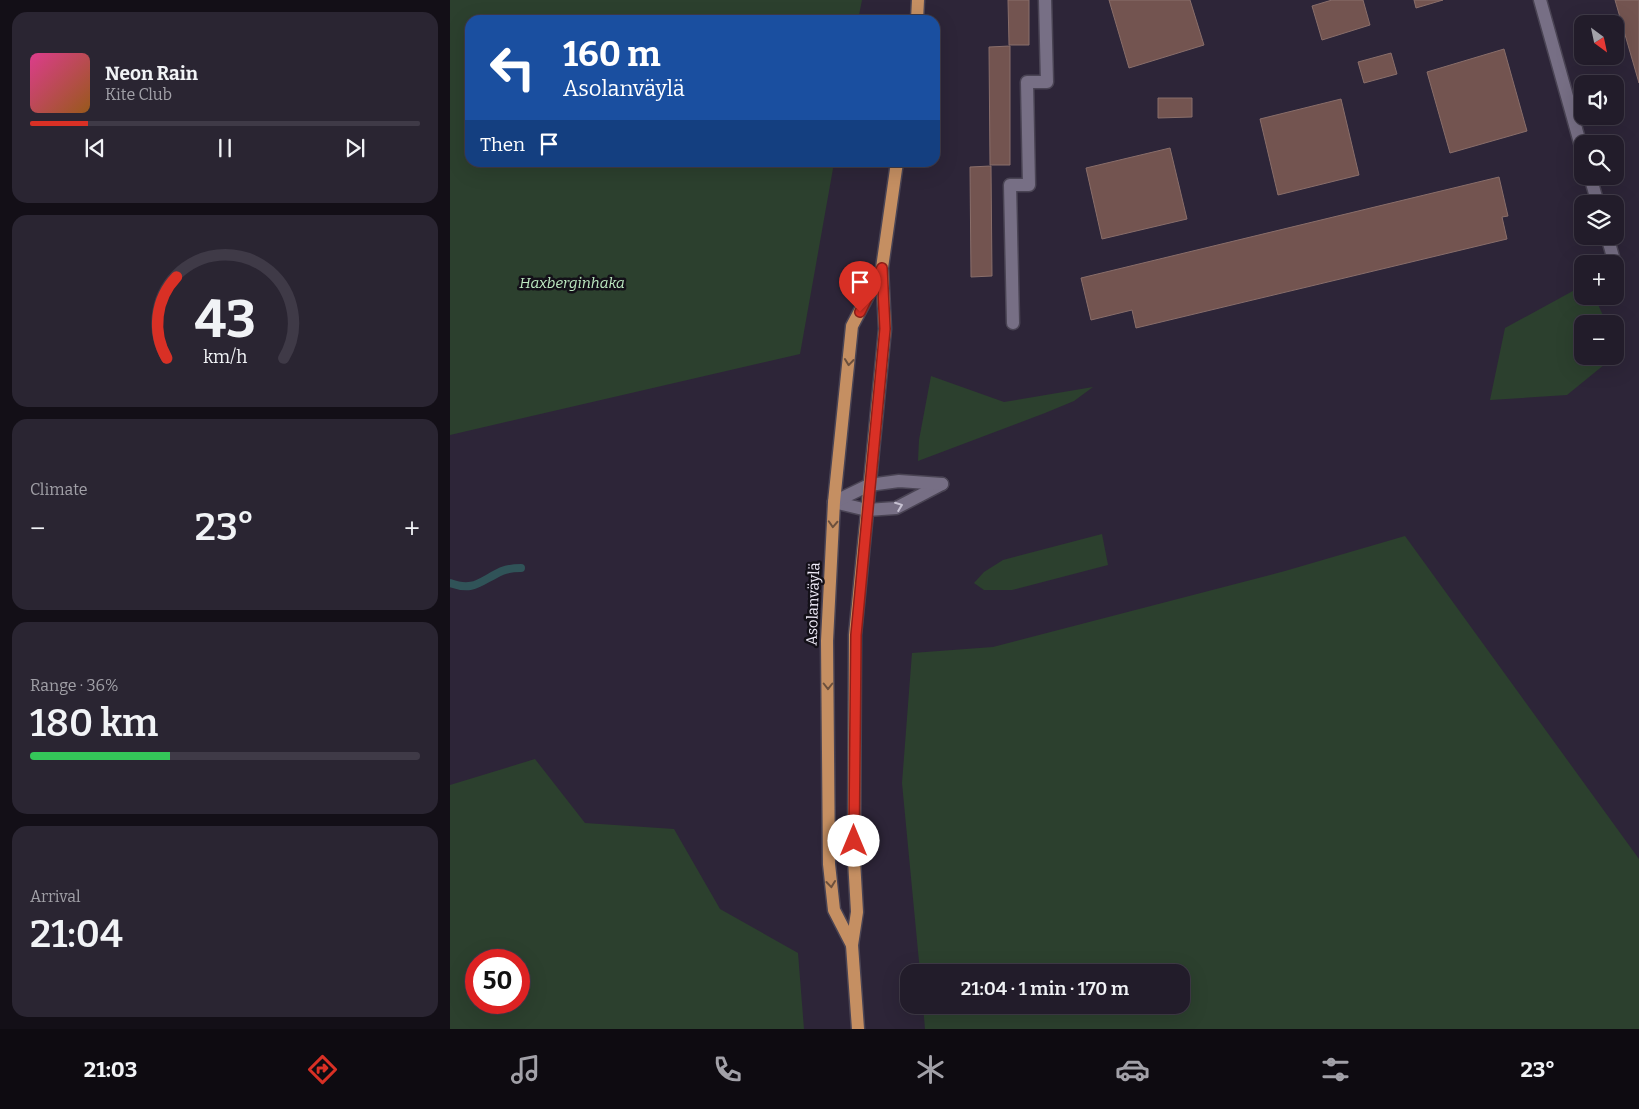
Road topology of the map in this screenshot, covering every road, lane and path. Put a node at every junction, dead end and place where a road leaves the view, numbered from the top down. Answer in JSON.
{"nodes":[{"id":1,"x":918,"y":0,"type":"edge"},
{"id":2,"x":1045,"y":0,"type":"edge"},
{"id":3,"x":1540,"y":0,"type":"edge"},
{"id":4,"x":916,"y":15,"type":"edge"},
{"id":5,"x":1578,"y":135,"type":"edge"},
{"id":6,"x":896,"y":167,"type":"edge"},
{"id":7,"x":882,"y":268,"type":"junction"},
{"id":8,"x":1013,"y":323,"type":"dead end"},
{"id":9,"x":869,"y":485,"type":"junction"},
{"id":10,"x":834,"y":502,"type":"junction"},
{"id":11,"x":866,"y":510,"type":"junction"},
{"id":12,"x":852,"y":945,"type":"junction"},
{"id":13,"x":858,"y":1029,"type":"edge"}],
"edges":[{"from":1,"to":4,"type":"main road"},
{"from":2,"to":8,"type":"street"},
{"from":3,"to":5,"type":"street"},
{"from":6,"to":7,"type":"main road","name":"Asolanväylä"},
{"from":7,"to":9,"type":"main road","name":"Asolanväylä"},
{"from":7,"to":10,"type":"main road","name":"Asolanväylä","one_way":true},
{"from":9,"to":10,"type":"street"},
{"from":9,"to":11,"type":"main road","name":"Asolanväylä"},
{"from":11,"to":9,"type":"street","one_way":true},
{"from":10,"to":11,"type":"street"},
{"from":10,"to":12,"type":"main road","name":"Asolanväylä","one_way":true},
{"from":11,"to":12,"type":"main road","name":"Asolanväylä"},
{"from":12,"to":13,"type":"main road","name":"Asolanväylä"}]}
